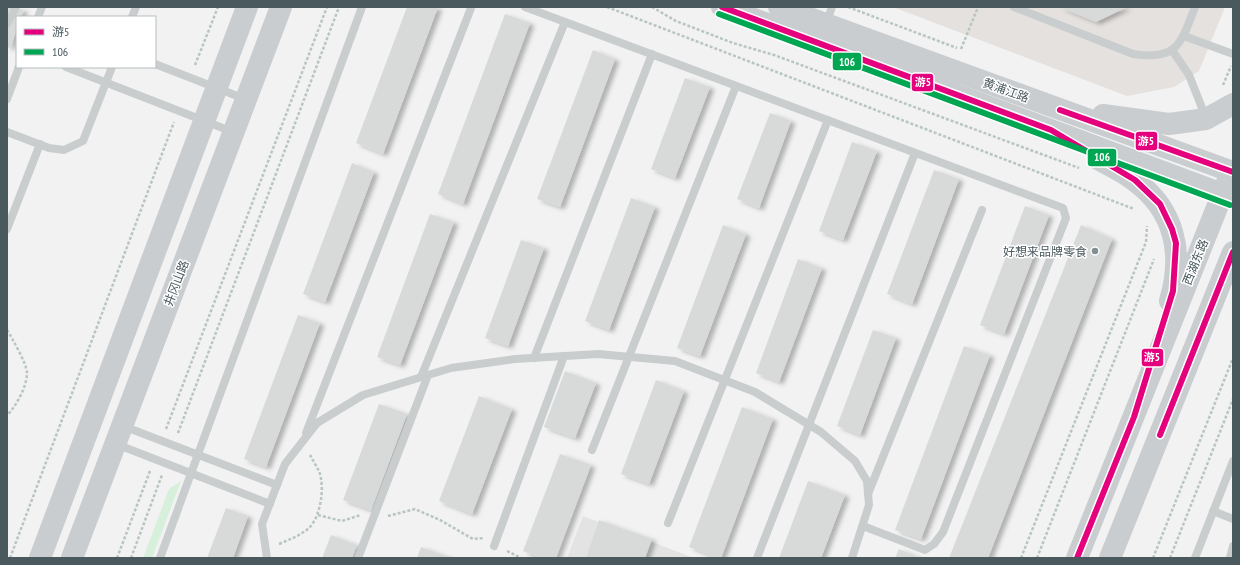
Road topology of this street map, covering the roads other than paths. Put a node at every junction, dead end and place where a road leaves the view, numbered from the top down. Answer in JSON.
{"nodes":[{"id":1,"x":16,"y":7,"type":"edge"},
{"id":2,"x":247,"y":7,"type":"edge"},
{"id":3,"x":281,"y":7,"type":"edge"},
{"id":4,"x":362,"y":7,"type":"edge"},
{"id":5,"x":525,"y":7,"type":"edge"},
{"id":6,"x":722,"y":7,"type":"edge"},
{"id":7,"x":779,"y":7,"type":"edge"},
{"id":8,"x":1014,"y":7,"type":"edge"},
{"id":9,"x":1195,"y":7,"type":"edge"},
{"id":10,"x":471,"y":8,"type":"edge"},
{"id":11,"x":565,"y":22,"type":"junction"},
{"id":12,"x":7,"y":24,"type":"edge"},
{"id":13,"x":818,"y":28,"type":"edge"},
{"id":14,"x":1184,"y":36,"type":"junction"},
{"id":15,"x":1172,"y":50,"type":"junction"},
{"id":16,"x":652,"y":54,"type":"junction"},
{"id":17,"x":1233,"y":54,"type":"edge"},
{"id":18,"x":156,"y":64,"type":"edge"},
{"id":19,"x":19,"y":68,"type":"edge"},
{"id":20,"x":68,"y":68,"type":"edge"},
{"id":21,"x":112,"y":68,"type":"edge"},
{"id":22,"x":7,"y":77,"type":"edge"},
{"id":23,"x":106,"y":83,"type":"junction"},
{"id":24,"x":736,"y":86,"type":"junction"},
{"id":25,"x":11,"y":88,"type":"junction"},
{"id":26,"x":217,"y":88,"type":"junction"},
{"id":27,"x":1227,"y":96,"type":"edge"},
{"id":28,"x":7,"y":99,"type":"edge"},
{"id":29,"x":246,"y":99,"type":"junction"},
{"id":30,"x":1060,"y":109,"type":"junction"},
{"id":31,"x":1206,"y":119,"type":"junction"},
{"id":32,"x":828,"y":120,"type":"junction"},
{"id":33,"x":205,"y":121,"type":"junction"},
{"id":34,"x":1051,"y":130,"type":"junction"},
{"id":35,"x":7,"y":132,"type":"edge"},
{"id":36,"x":234,"y":132,"type":"junction"},
{"id":37,"x":40,"y":144,"type":"junction"},
{"id":38,"x":915,"y":152,"type":"junction"},
{"id":39,"x":1232,"y":170,"type":"edge"},
{"id":40,"x":1228,"y":196,"type":"edge"},
{"id":41,"x":982,"y":210,"type":"dead end"},
{"id":42,"x":7,"y":228,"type":"edge"},
{"id":43,"x":1233,"y":252,"type":"edge"},
{"id":44,"x":1233,"y":290,"type":"edge"},
{"id":45,"x":564,"y":356,"type":"junction"},
{"id":46,"x":629,"y":357,"type":"junction"},
{"id":47,"x":534,"y":358,"type":"junction"},
{"id":48,"x":424,"y":376,"type":"junction"},
{"id":49,"x":725,"y":380,"type":"junction"},
{"id":50,"x":1134,"y":417,"type":"junction"},
{"id":51,"x":809,"y":425,"type":"junction"},
{"id":52,"x":1162,"y":428,"type":"junction"},
{"id":53,"x":119,"y":435,"type":"junction"},
{"id":54,"x":303,"y":441,"type":"junction"},
{"id":55,"x":592,"y":450,"type":"dead end"},
{"id":56,"x":198,"y":454,"type":"junction"},
{"id":57,"x":1233,"y":461,"type":"edge"},
{"id":58,"x":191,"y":474,"type":"junction"},
{"id":59,"x":277,"y":485,"type":"junction"},
{"id":60,"x":868,"y":494,"type":"junction"},
{"id":61,"x":270,"y":504,"type":"junction"},
{"id":62,"x":1214,"y":511,"type":"junction"},
{"id":63,"x":1233,"y":519,"type":"edge"},
{"id":64,"x":668,"y":523,"type":"dead end"},
{"id":65,"x":863,"y":526,"type":"junction"},
{"id":66,"x":494,"y":546,"type":"road end"},
{"id":67,"x":1233,"y":546,"type":"edge"},
{"id":68,"x":40,"y":558,"type":"edge"},
{"id":69,"x":72,"y":558,"type":"edge"},
{"id":70,"x":160,"y":558,"type":"edge"},
{"id":71,"x":266,"y":558,"type":"edge"},
{"id":72,"x":358,"y":558,"type":"edge"},
{"id":73,"x":756,"y":558,"type":"edge"},
{"id":74,"x":852,"y":558,"type":"edge"},
{"id":75,"x":1077,"y":558,"type":"edge"},
{"id":76,"x":1110,"y":558,"type":"edge"},
{"id":77,"x":1195,"y":558,"type":"edge"},
{"id":78,"x":1230,"y":558,"type":"edge"}],
"edges":[{"from":1,"to":12,"type":"lane"},
{"from":2,"to":26,"type":"street"},
{"from":3,"to":29,"type":"street","name":"井冈山路"},
{"from":4,"to":56,"type":"lane"},
{"from":5,"to":11,"type":"lane"},
{"from":6,"to":13,"type":"street","name":"黄浦江路"},
{"from":7,"to":13,"type":"street","name":"黄浦江路"},
{"from":8,"to":15,"type":"lane"},
{"from":9,"to":14,"type":"lane"},
{"from":10,"to":54,"type":"lane"},
{"from":11,"to":16,"type":"lane"},
{"from":11,"to":48,"type":"lane"},
{"from":13,"to":30,"type":"street","name":"黄浦江路"},
{"from":13,"to":34,"type":"street","name":"黄浦江路"},
{"from":14,"to":15,"type":"lane"},
{"from":14,"to":17,"type":"lane"},
{"from":15,"to":31,"type":"lane"},
{"from":16,"to":24,"type":"lane"},
{"from":16,"to":47,"type":"lane"},
{"from":18,"to":26,"type":"lane"},
{"from":19,"to":25,"type":"lane"},
{"from":20,"to":23,"type":"lane"},
{"from":21,"to":23,"type":"lane"},
{"from":22,"to":25,"type":"lane"},
{"from":23,"to":33,"type":"lane"},
{"from":23,"to":37,"type":"lane"},
{"from":24,"to":32,"type":"lane"},
{"from":24,"to":46,"type":"lane"},
{"from":25,"to":28,"type":"lane"},
{"from":26,"to":29,"type":"lane"},
{"from":26,"to":33,"type":"street"},
{"from":27,"to":31,"type":"street"},
{"from":29,"to":36,"type":"street","name":"井冈山路"},
{"from":30,"to":31,"type":"street"},
{"from":30,"to":39,"type":"street","name":"黄浦江路"},
{"from":32,"to":38,"type":"lane"},
{"from":32,"to":49,"type":"lane"},
{"from":33,"to":36,"type":"lane"},
{"from":33,"to":68,"type":"street"},
{"from":34,"to":40,"type":"street","name":"黄浦江路"},
{"from":34,"to":50,"type":"street"},
{"from":35,"to":37,"type":"lane"},
{"from":36,"to":53,"type":"street","name":"井冈山路"},
{"from":37,"to":42,"type":"lane"},
{"from":38,"to":51,"type":"lane"},
{"from":38,"to":65,"type":"lane"},
{"from":39,"to":40,"type":"street","name":"西湖东路"},
{"from":40,"to":50,"type":"street","name":"西湖东路"},
{"from":41,"to":60,"type":"lane"},
{"from":43,"to":52,"type":"street"},
{"from":44,"to":52,"type":"street"},
{"from":45,"to":46,"type":"lane"},
{"from":45,"to":47,"type":"lane"},
{"from":45,"to":66,"type":"lane"},
{"from":46,"to":49,"type":"lane"},
{"from":46,"to":55,"type":"lane"},
{"from":47,"to":48,"type":"lane"},
{"from":48,"to":54,"type":"lane"},
{"from":48,"to":72,"type":"lane"},
{"from":49,"to":51,"type":"lane"},
{"from":49,"to":64,"type":"lane"},
{"from":50,"to":75,"type":"street","name":"西湖东路"},
{"from":51,"to":60,"type":"lane"},
{"from":51,"to":73,"type":"lane"},
{"from":52,"to":76,"type":"street"},
{"from":53,"to":56,"type":"lane"},
{"from":53,"to":58,"type":"lane"},
{"from":53,"to":69,"type":"street","name":"井冈山路"},
{"from":54,"to":59,"type":"lane"},
{"from":56,"to":58,"type":"lane"},
{"from":56,"to":59,"type":"lane"},
{"from":57,"to":62,"type":"lane"},
{"from":58,"to":61,"type":"lane"},
{"from":58,"to":70,"type":"lane"},
{"from":59,"to":61,"type":"lane"},
{"from":60,"to":65,"type":"lane"},
{"from":61,"to":71,"type":"lane"},
{"from":62,"to":63,"type":"lane"},
{"from":62,"to":77,"type":"lane"},
{"from":65,"to":74,"type":"lane"},
{"from":67,"to":78,"type":"lane"}]}
